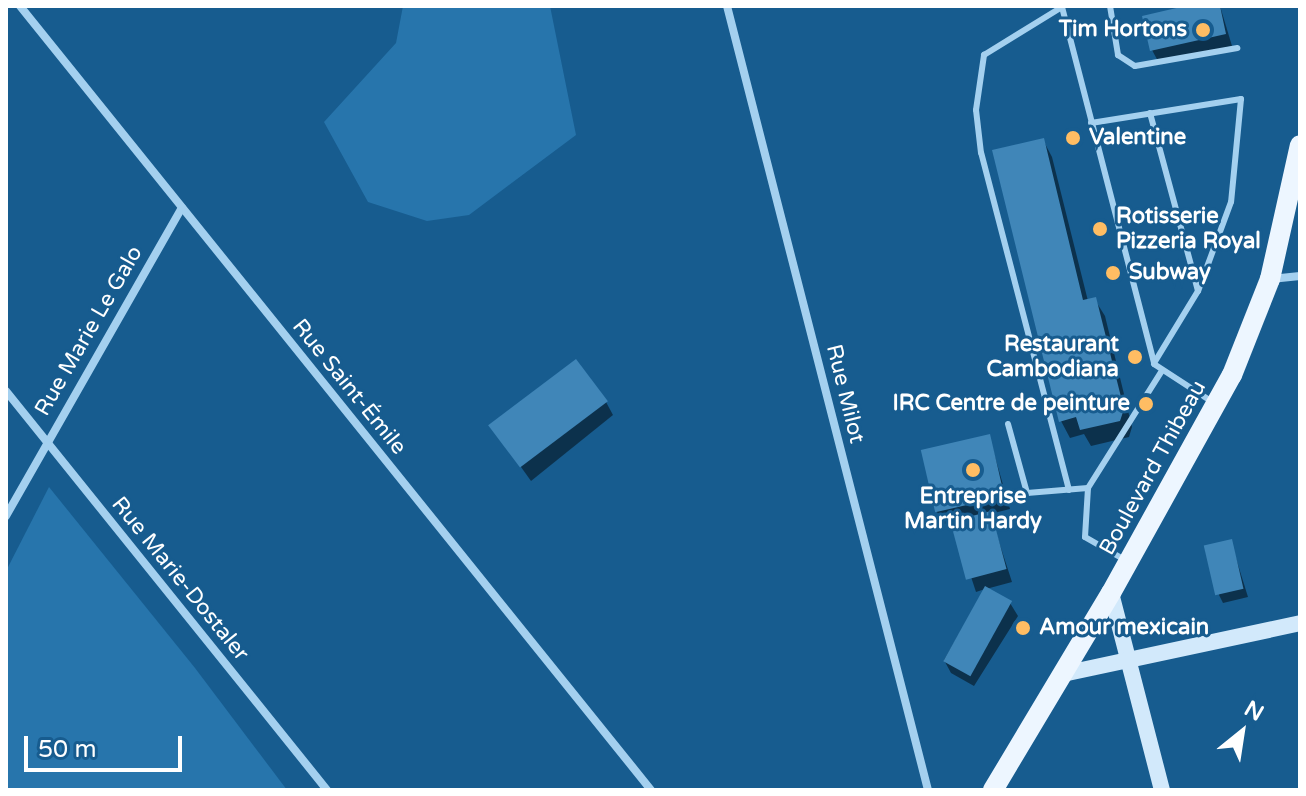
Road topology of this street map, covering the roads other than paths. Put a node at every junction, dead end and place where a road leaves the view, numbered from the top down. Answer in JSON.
{"nodes":[{"id":1,"x":20,"y":6,"type":"edge"},
{"id":2,"x":727,"y":6,"type":"edge"},
{"id":3,"x":1110,"y":6,"type":"edge"},
{"id":4,"x":1237,"y":48,"type":"dead end"},
{"id":5,"x":1150,"y":113,"type":"junction"},
{"id":6,"x":1091,"y":123,"type":"junction"},
{"id":7,"x":1300,"y":145,"type":"edge"},
{"id":8,"x":182,"y":208,"type":"junction"},
{"id":9,"x":1300,"y":276,"type":"edge"},
{"id":10,"x":1270,"y":279,"type":"junction"},
{"id":11,"x":1198,"y":291,"type":"junction"},
{"id":12,"x":1154,"y":364,"type":"junction"},
{"id":13,"x":1161,"y":372,"type":"junction"},
{"id":14,"x":6,"y":391,"type":"edge"},
{"id":15,"x":1217,"y":405,"type":"junction"},
{"id":16,"x":1008,"y":424,"type":"dead end"},
{"id":17,"x":46,"y":441,"type":"junction"},
{"id":18,"x":1088,"y":488,"type":"junction"},
{"id":19,"x":1069,"y":490,"type":"junction"},
{"id":20,"x":6,"y":516,"type":"edge"},
{"id":21,"x":1128,"y":563,"type":"junction"},
{"id":22,"x":1111,"y":593,"type":"junction"},
{"id":23,"x":1300,"y":623,"type":"edge"},
{"id":24,"x":1130,"y":661,"type":"junction"},
{"id":25,"x":1063,"y":674,"type":"junction"},
{"id":26,"x":327,"y":790,"type":"edge"},
{"id":27,"x":651,"y":790,"type":"edge"},
{"id":28,"x":928,"y":790,"type":"edge"},
{"id":29,"x":993,"y":790,"type":"edge"},
{"id":30,"x":1162,"y":790,"type":"edge"}],
"edges":[{"from":1,"to":8,"type":"street","name":"Rue Saint-Émile"},
{"from":2,"to":28,"type":"street","name":"Rue Milot"},
{"from":3,"to":4,"type":"lane"},
{"from":5,"to":6,"type":"lane"},
{"from":5,"to":11,"type":"lane"},
{"from":5,"to":11,"type":"lane"},
{"from":6,"to":12,"type":"lane"},
{"from":6,"to":19,"type":"lane"},
{"from":7,"to":10,"type":"main road","name":"Boulevard Thibeau"},
{"from":8,"to":17,"type":"street","name":"Rue Marie Le Galo"},
{"from":8,"to":27,"type":"street","name":"Rue Saint-Émile"},
{"from":9,"to":10,"type":"street"},
{"from":10,"to":15,"type":"main road","name":"Boulevard Thibeau"},
{"from":11,"to":12,"type":"lane"},
{"from":12,"to":13,"type":"lane"},
{"from":13,"to":15,"type":"lane"},
{"from":13,"to":18,"type":"lane"},
{"from":14,"to":17,"type":"street","name":"Rue Marie-Dostaler"},
{"from":15,"to":21,"type":"main road","name":"Boulevard Thibeau"},
{"from":16,"to":19,"type":"lane"},
{"from":17,"to":20,"type":"street","name":"Rue Marie Le Galo"},
{"from":17,"to":26,"type":"street","name":"Rue Marie-Dostaler"},
{"from":18,"to":19,"type":"lane"},
{"from":18,"to":21,"type":"lane"},
{"from":21,"to":22,"type":"main road","name":"Boulevard Thibeau"},
{"from":22,"to":24,"type":"street"},
{"from":22,"to":25,"type":"main road","name":"Boulevard Thibeau"},
{"from":23,"to":24,"type":"street"},
{"from":24,"to":25,"type":"street"},
{"from":24,"to":30,"type":"street"},
{"from":25,"to":29,"type":"main road","name":"Boulevard Thibeau"}]}
